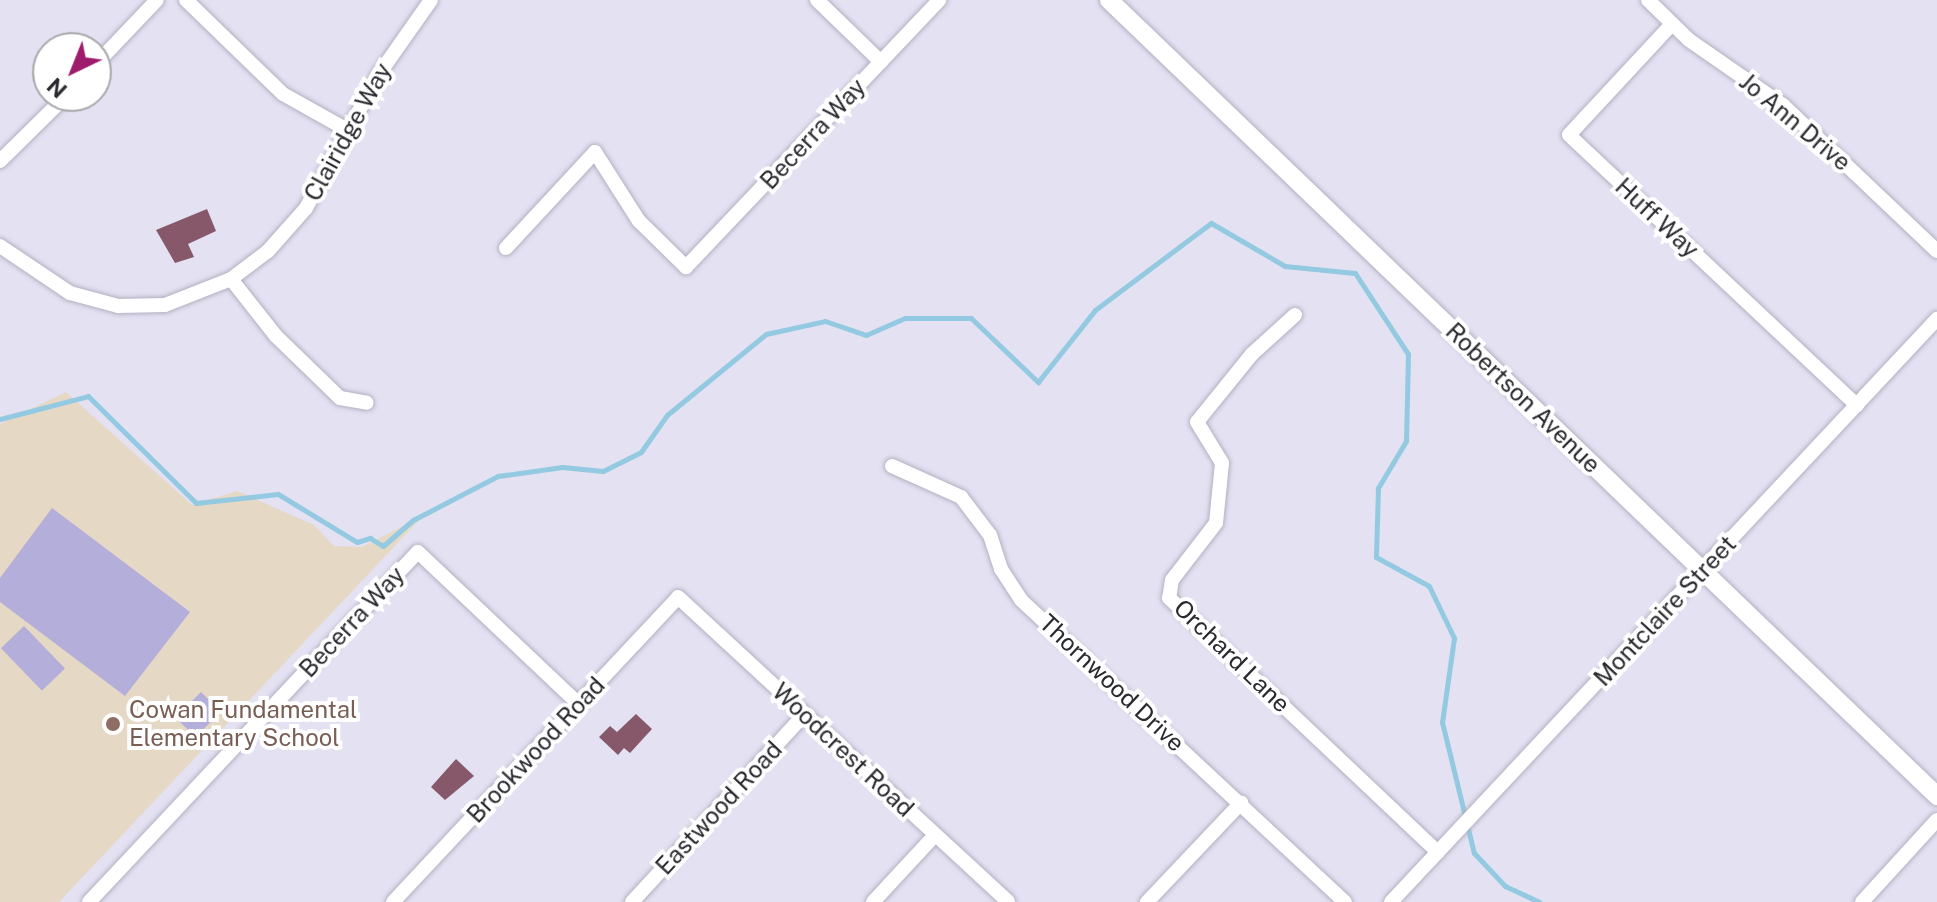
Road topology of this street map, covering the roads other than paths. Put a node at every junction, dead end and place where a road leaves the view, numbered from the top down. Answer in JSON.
{"nodes":[{"id":1,"x":157,"y":0,"type":"edge"},
{"id":2,"x":186,"y":0,"type":"edge"},
{"id":3,"x":431,"y":0,"type":"edge"},
{"id":4,"x":817,"y":0,"type":"edge"},
{"id":5,"x":939,"y":0,"type":"edge"},
{"id":6,"x":1109,"y":0,"type":"edge"},
{"id":7,"x":1648,"y":0,"type":"edge"},
{"id":8,"x":1672,"y":24,"type":"junction"},
{"id":9,"x":112,"y":47,"type":"edge"},
{"id":10,"x":881,"y":62,"type":"junction"},
{"id":11,"x":50,"y":112,"type":"edge"},
{"id":12,"x":351,"y":132,"type":"junction"},
{"id":13,"x":0,"y":161,"type":"edge"},
{"id":14,"x":0,"y":246,"type":"edge"},
{"id":15,"x":506,"y":248,"type":"dead end"},
{"id":16,"x":1937,"y":251,"type":"edge"},
{"id":17,"x":231,"y":279,"type":"junction"},
{"id":18,"x":1295,"y":315,"type":"dead end"},
{"id":19,"x":1937,"y":319,"type":"edge"},
{"id":20,"x":367,"y":403,"type":"dead end"},
{"id":21,"x":1857,"y":405,"type":"junction"},
{"id":22,"x":892,"y":466,"type":"dead end"},
{"id":23,"x":1702,"y":570,"type":"junction"},
{"id":24,"x":678,"y":597,"type":"joint"},
{"id":25,"x":579,"y":704,"type":"junction"},
{"id":26,"x":805,"y":714,"type":"junction"},
{"id":27,"x":1934,"y":789,"type":"edge"},
{"id":28,"x":1241,"y":803,"type":"junction"},
{"id":29,"x":1937,"y":820,"type":"edge"},
{"id":30,"x":935,"y":835,"type":"junction"},
{"id":31,"x":1438,"y":852,"type":"junction"},
{"id":32,"x":89,"y":902,"type":"edge"},
{"id":33,"x":393,"y":902,"type":"edge"},
{"id":34,"x":632,"y":902,"type":"edge"},
{"id":35,"x":873,"y":902,"type":"edge"},
{"id":36,"x":1008,"y":902,"type":"edge"},
{"id":37,"x":1147,"y":902,"type":"edge"},
{"id":38,"x":1345,"y":902,"type":"edge"},
{"id":39,"x":1391,"y":902,"type":"edge"},
{"id":40,"x":1862,"y":902,"type":"edge"}],
"edges":[{"from":1,"to":9,"type":"street"},
{"from":2,"to":12,"type":"street"},
{"from":3,"to":12,"type":"street","name":"Clairidge Way"},
{"from":4,"to":10,"type":"street"},
{"from":5,"to":10,"type":"street","name":"Becerra Way"},
{"from":6,"to":23,"type":"street","name":"Robertson Avenue"},
{"from":7,"to":8,"type":"street","name":"Jo Ann Drive"},
{"from":8,"to":16,"type":"street","name":"Jo Ann Drive"},
{"from":8,"to":21,"type":"street","name":"Huff Way"},
{"from":10,"to":15,"type":"street","name":"Becerra Way"},
{"from":11,"to":13,"type":"street"},
{"from":12,"to":17,"type":"street","name":"Clairidge Way"},
{"from":14,"to":17,"type":"street","name":"Clairidge Way"},
{"from":17,"to":20,"type":"street"},
{"from":18,"to":31,"type":"street","name":"Orchard Lane"},
{"from":19,"to":21,"type":"street","name":"Montclaire Street"},
{"from":21,"to":23,"type":"street","name":"Montclaire Street"},
{"from":22,"to":28,"type":"street","name":"Thornwood Drive"},
{"from":23,"to":27,"type":"street","name":"Robertson Avenue"},
{"from":23,"to":31,"type":"street","name":"Montclaire Street"},
{"from":24,"to":25,"type":"street","name":"Brookwood Road"},
{"from":24,"to":26,"type":"street","name":"Woodcrest Road"},
{"from":25,"to":32,"type":"street","name":"Becerra Way"},
{"from":25,"to":33,"type":"street","name":"Brookwood Road"},
{"from":26,"to":30,"type":"street","name":"Woodcrest Road"},
{"from":26,"to":34,"type":"street","name":"Eastwood Road"},
{"from":28,"to":37,"type":"street"},
{"from":28,"to":38,"type":"street","name":"Thornwood Drive"},
{"from":29,"to":40,"type":"street"},
{"from":30,"to":35,"type":"street"},
{"from":30,"to":36,"type":"street","name":"Woodcrest Road"},
{"from":31,"to":39,"type":"street","name":"Montclaire Street"}]}
